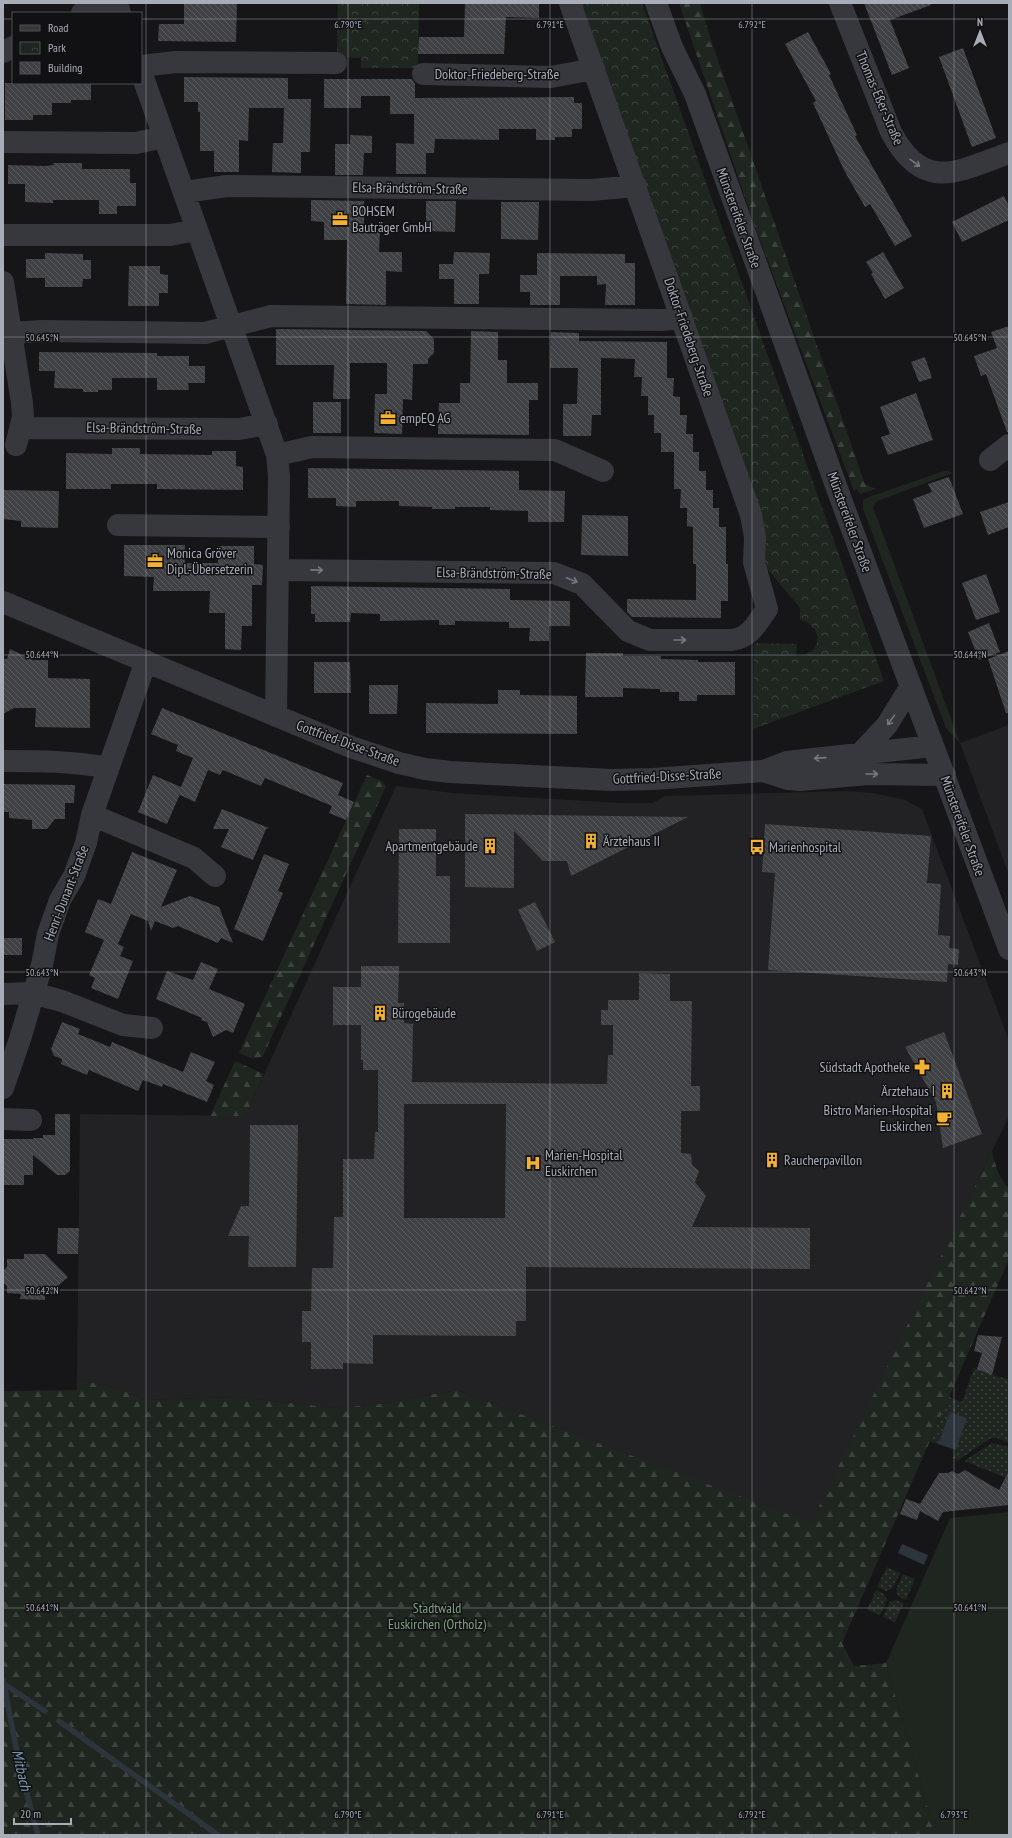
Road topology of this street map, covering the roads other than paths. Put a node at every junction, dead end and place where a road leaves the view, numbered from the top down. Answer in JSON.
{"nodes":[{"id":1,"x":103,"y":3,"type":"edge"},
{"id":2,"x":570,"y":3,"type":"edge"},
{"id":3,"x":656,"y":3,"type":"edge"},
{"id":4,"x":671,"y":3,"type":"edge"},
{"id":5,"x":840,"y":3,"type":"edge"},
{"id":6,"x":84,"y":12,"type":"edge"},
{"id":7,"x":12,"y":48,"type":"edge"},
{"id":8,"x":3,"y":52,"type":"edge"},
{"id":9,"x":336,"y":63,"type":"dead end"},
{"id":10,"x":142,"y":66,"type":"edge"},
{"id":11,"x":594,"y":69,"type":"junction"},
{"id":12,"x":423,"y":74,"type":"dead end"},
{"id":13,"x":142,"y":75,"type":"edge"},
{"id":14,"x":695,"y":94,"type":"junction"},
{"id":15,"x":164,"y":137,"type":"junction"},
{"id":16,"x":3,"y":142,"type":"edge"},
{"id":17,"x":1009,"y":153,"type":"edge"},
{"id":18,"x":636,"y":186,"type":"junction"},
{"id":19,"x":184,"y":192,"type":"junction"},
{"id":20,"x":198,"y":230,"type":"junction"},
{"id":21,"x":3,"y":235,"type":"edge"},
{"id":22,"x":4,"y":291,"type":"edge"},
{"id":23,"x":682,"y":318,"type":"junction"},
{"id":24,"x":232,"y":325,"type":"junction"},
{"id":25,"x":11,"y":333,"type":"junction"},
{"id":26,"x":13,"y":403,"type":"edge"},
{"id":27,"x":267,"y":424,"type":"junction"},
{"id":28,"x":1009,"y":445,"type":"edge"},
{"id":29,"x":277,"y":455,"type":"junction"},
{"id":30,"x":990,"y":460,"type":"dead end"},
{"id":31,"x":603,"y":470,"type":"dead end"},
{"id":32,"x":118,"y":526,"type":"dead end"},
{"id":33,"x":279,"y":527,"type":"junction"},
{"id":34,"x":278,"y":570,"type":"junction"},
{"id":35,"x":3,"y":602,"type":"edge"},
{"id":36,"x":768,"y":609,"type":"joint"},
{"id":37,"x":146,"y":661,"type":"junction"},
{"id":38,"x":911,"y":686,"type":"junction"},
{"id":39,"x":276,"y":716,"type":"junction"},
{"id":40,"x":933,"y":746,"type":"junction"},
{"id":41,"x":859,"y":754,"type":"junction"},
{"id":42,"x":3,"y":761,"type":"edge"},
{"id":43,"x":108,"y":768,"type":"junction"},
{"id":44,"x":763,"y":771,"type":"junction"},
{"id":45,"x":945,"y":775,"type":"junction"},
{"id":46,"x":92,"y":815,"type":"junction"},
{"id":47,"x":215,"y":876,"type":"dead end"},
{"id":48,"x":1009,"y":948,"type":"edge"},
{"id":49,"x":32,"y":993,"type":"junction"},
{"id":50,"x":3,"y":994,"type":"edge"},
{"id":51,"x":152,"y":1028,"type":"dead end"},
{"id":52,"x":3,"y":1088,"type":"edge"},
{"id":53,"x":3,"y":1119,"type":"edge"},
{"id":54,"x":31,"y":1120,"type":"dead end"}],
"edges":[{"from":1,"to":6,"type":"street"},
{"from":2,"to":11,"type":"street","name":"Doktor-Friedeberg-Straße"},
{"from":3,"to":14,"type":"street","name":"Münstereifeler Straße"},
{"from":4,"to":14,"type":"street","name":"Münstereifeler Straße"},
{"from":5,"to":17,"type":"street","name":"Thomas-Eßer-Straße","one_way":true},
{"from":7,"to":8,"type":"street"},
{"from":9,"to":10,"type":"street"},
{"from":11,"to":12,"type":"street","name":"Doktor-Friedeberg-Straße"},
{"from":11,"to":18,"type":"street","name":"Doktor-Friedeberg-Straße"},
{"from":13,"to":15,"type":"street"},
{"from":14,"to":38,"type":"street","name":"Münstereifeler Straße"},
{"from":15,"to":16,"type":"street"},
{"from":15,"to":19,"type":"street"},
{"from":18,"to":19,"type":"street","name":"Elsa-Brändström-Straße"},
{"from":18,"to":23,"type":"street","name":"Doktor-Friedeberg-Straße"},
{"from":19,"to":20,"type":"street"},
{"from":20,"to":21,"type":"street"},
{"from":20,"to":24,"type":"street"},
{"from":22,"to":25,"type":"street"},
{"from":23,"to":24,"type":"street"},
{"from":23,"to":36,"type":"street","name":"Doktor-Friedeberg-Straße"},
{"from":24,"to":25,"type":"street"},
{"from":24,"to":27,"type":"street"},
{"from":25,"to":26,"type":"street"},
{"from":26,"to":27,"type":"street","name":"Elsa-Brändström-Straße"},
{"from":27,"to":29,"type":"street"},
{"from":28,"to":30,"type":"street"},
{"from":29,"to":31,"type":"street"},
{"from":29,"to":33,"type":"street"},
{"from":32,"to":33,"type":"street"},
{"from":33,"to":34,"type":"street"},
{"from":34,"to":36,"type":"street","name":"Elsa-Brändström-Straße","one_way":true},
{"from":34,"to":39,"type":"street"},
{"from":35,"to":37,"type":"street","name":"Gottfried-Disse-Straße"},
{"from":37,"to":39,"type":"street","name":"Gottfried-Disse-Straße"},
{"from":37,"to":43,"type":"street","name":"Henri-Dunant-Straße"},
{"from":38,"to":40,"type":"street","name":"Münstereifeler Straße"},
{"from":38,"to":41,"type":"street","one_way":true},
{"from":39,"to":44,"type":"street","name":"Gottfried-Disse-Straße"},
{"from":40,"to":41,"type":"street","name":"Gottfried-Disse-Straße"},
{"from":40,"to":45,"type":"street","name":"Münstereifeler Straße"},
{"from":41,"to":44,"type":"street","name":"Gottfried-Disse-Straße","one_way":true},
{"from":42,"to":43,"type":"street"},
{"from":43,"to":46,"type":"street","name":"Henri-Dunant-Straße"},
{"from":44,"to":45,"type":"street","name":"Gottfried-Disse-Straße","one_way":true},
{"from":45,"to":48,"type":"street","name":"Münstereifeler Straße"},
{"from":46,"to":47,"type":"street"},
{"from":46,"to":49,"type":"street","name":"Henri-Dunant-Straße"},
{"from":49,"to":50,"type":"street"},
{"from":49,"to":51,"type":"street"},
{"from":49,"to":52,"type":"street","name":"Henri-Dunant-Straße"},
{"from":53,"to":54,"type":"street"}]}
